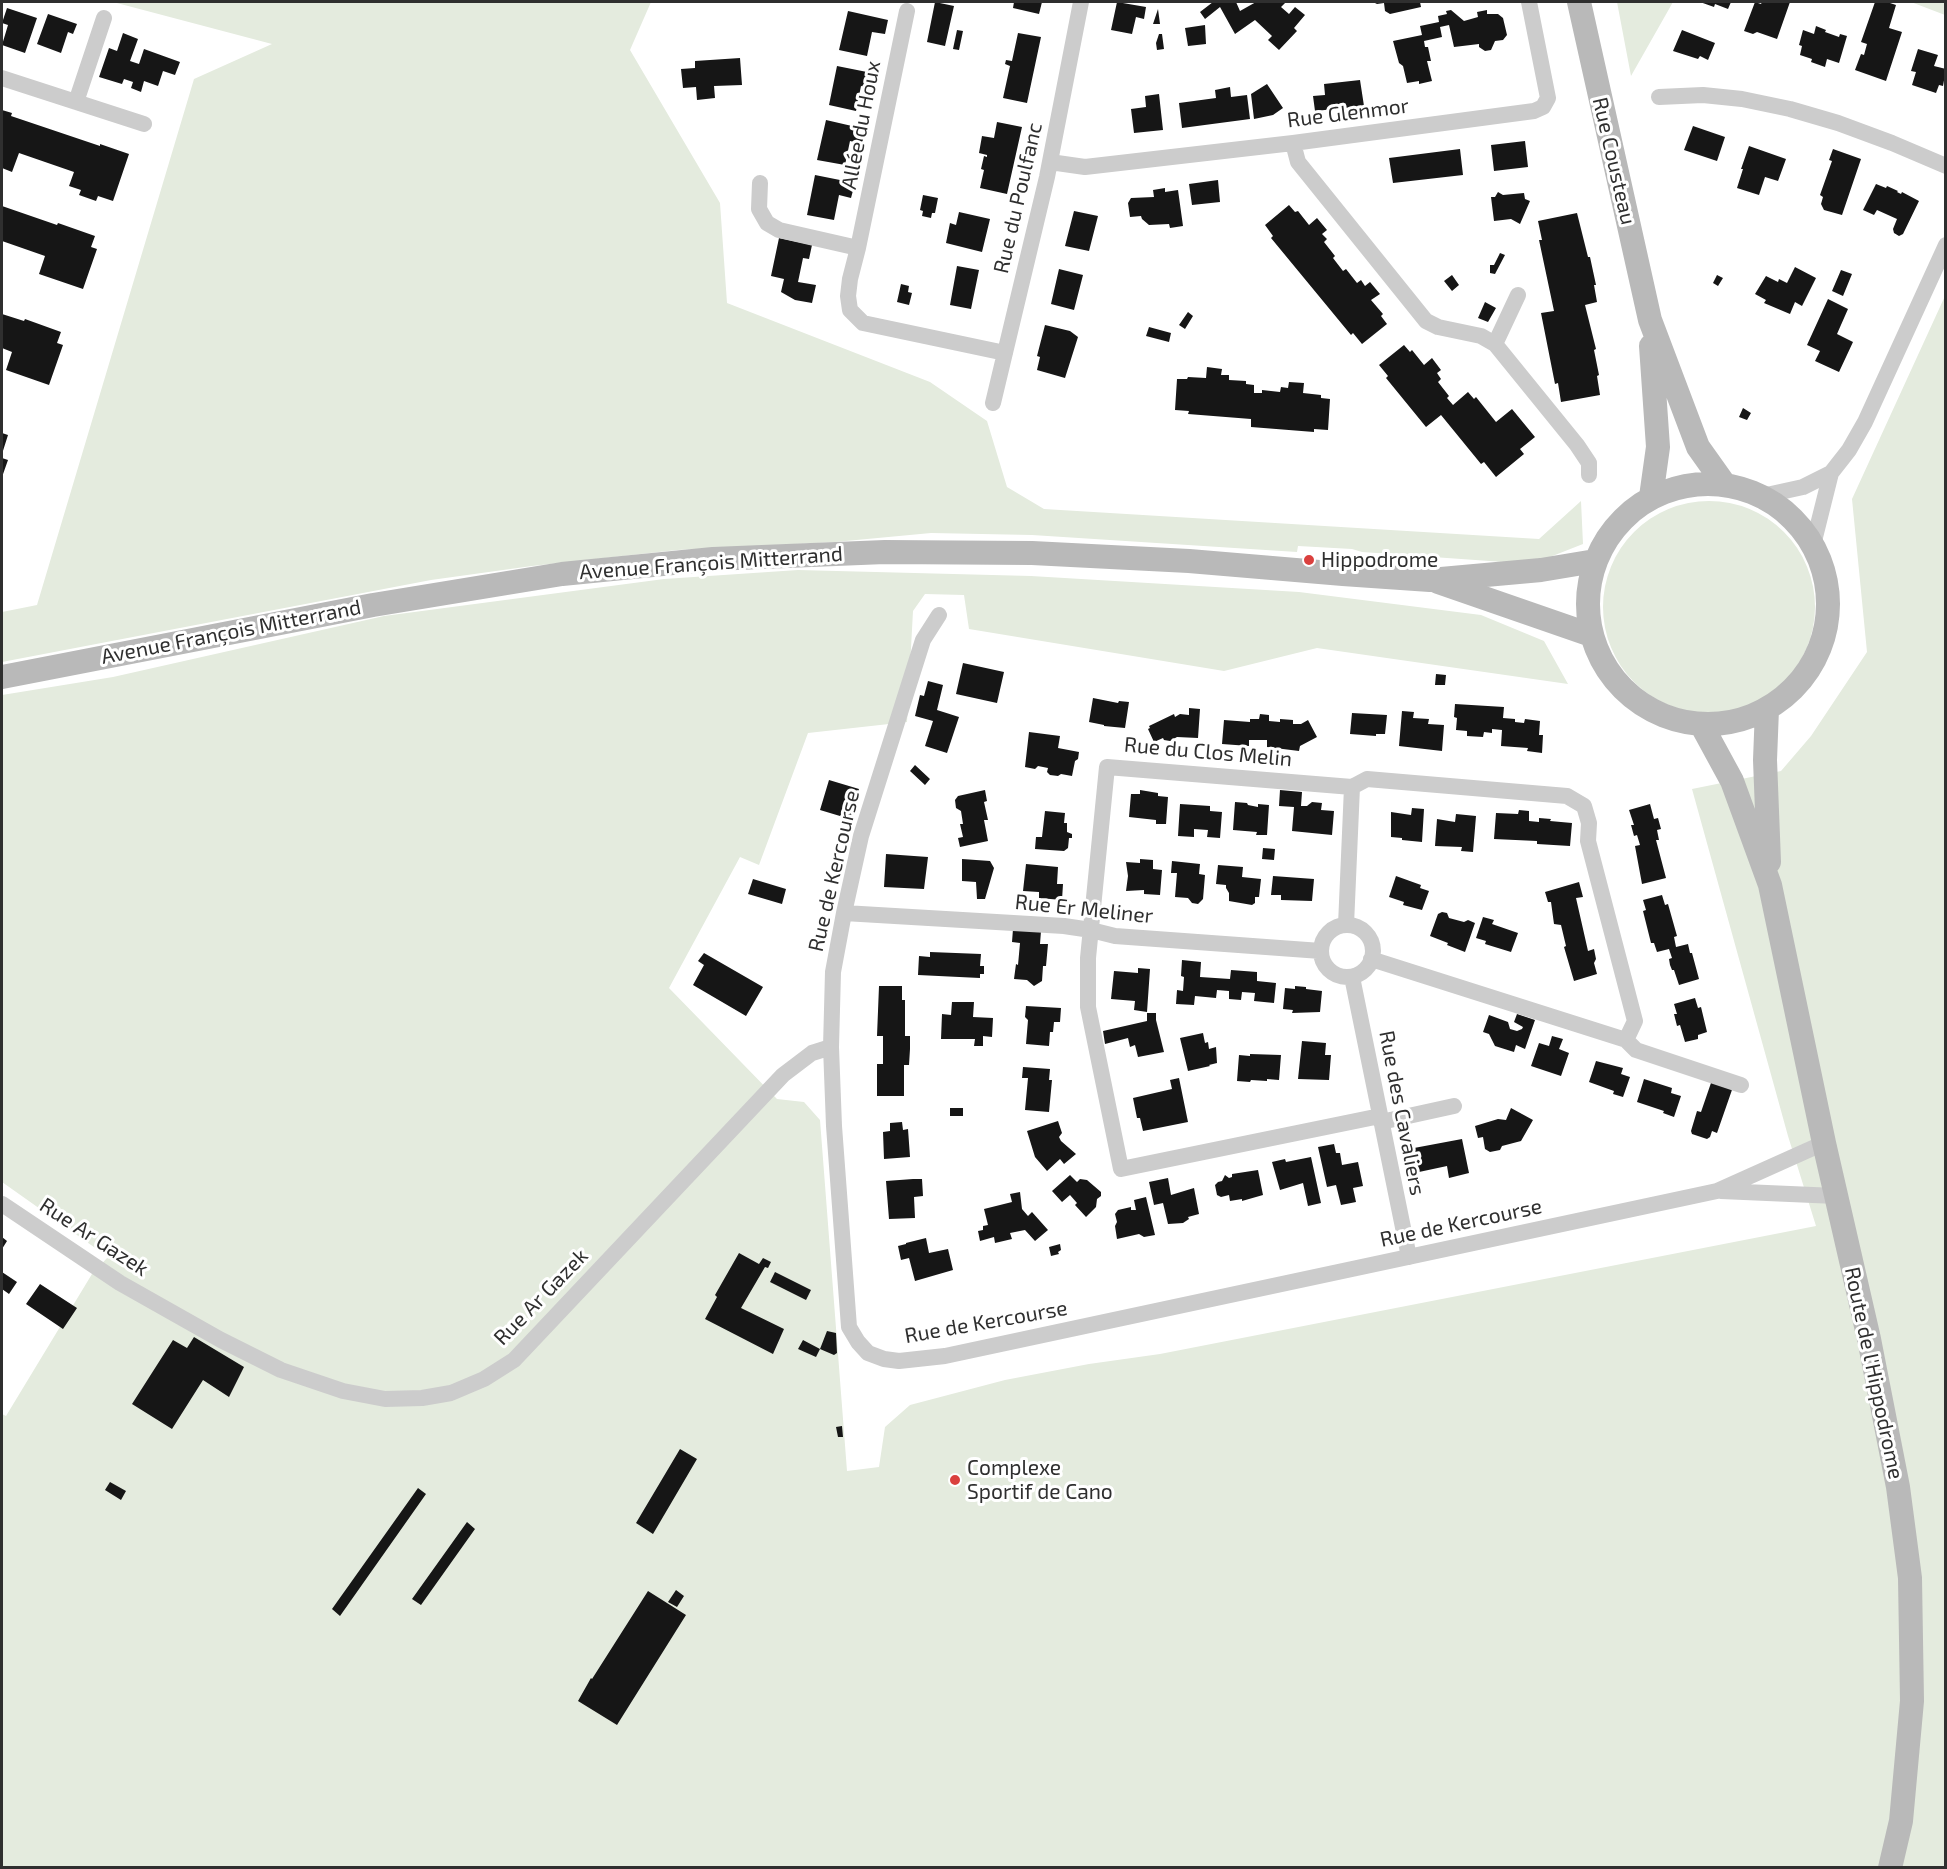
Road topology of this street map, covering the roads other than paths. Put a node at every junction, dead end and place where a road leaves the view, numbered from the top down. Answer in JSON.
{"nodes":[{"id":1,"x":1081,"y":2,"type":"edge"},
{"id":2,"x":1529,"y":2,"type":"edge"},
{"id":3,"x":1578,"y":2,"type":"edge"},
{"id":4,"x":907,"y":11,"type":"dead end"},
{"id":5,"x":104,"y":18,"type":"dead end"},
{"id":6,"x":2,"y":78,"type":"edge"},
{"id":7,"x":1659,"y":97,"type":"dead end"},
{"id":8,"x":76,"y":102,"type":"junction"},
{"id":9,"x":144,"y":124,"type":"dead end"},
{"id":10,"x":1293,"y":143,"type":"junction"},
{"id":11,"x":1050,"y":162,"type":"junction"},
{"id":12,"x":1946,"y":166,"type":"edge"},
{"id":13,"x":760,"y":183,"type":"dead end"},
{"id":14,"x":1946,"y":245,"type":"edge"},
{"id":15,"x":858,"y":248,"type":"junction"},
{"id":16,"x":1518,"y":295,"type":"dead end"},
{"id":17,"x":1650,"y":320,"type":"junction"},
{"id":18,"x":1495,"y":344,"type":"junction"},
{"id":19,"x":1005,"y":353,"type":"junction"},
{"id":20,"x":993,"y":403,"type":"dead end"},
{"id":21,"x":1831,"y":473,"type":"junction"},
{"id":22,"x":1589,"y":475,"type":"dead end"},
{"id":23,"x":1725,"y":484,"type":"junction"},
{"id":24,"x":1762,"y":496,"type":"junction"},
{"id":25,"x":1651,"y":497,"type":"junction"},
{"id":26,"x":1813,"y":545,"type":"junction"},
{"id":27,"x":1595,"y":561,"type":"junction"},
{"id":28,"x":1430,"y":580,"type":"junction"},
{"id":29,"x":939,"y":615,"type":"dead end"},
{"id":30,"x":1591,"y":635,"type":"junction"},
{"id":31,"x":2,"y":676,"type":"edge"},
{"id":32,"x":1767,"y":709,"type":"junction"},
{"id":33,"x":1701,"y":724,"type":"junction"},
{"id":34,"x":1352,"y":787,"type":"junction"},
{"id":35,"x":1770,"y":885,"type":"junction"},
{"id":36,"x":844,"y":913,"type":"junction"},
{"id":37,"x":1346,"y":925,"type":"junction"},
{"id":38,"x":1091,"y":930,"type":"junction"},
{"id":39,"x":1320,"y":951,"type":"junction"},
{"id":40,"x":1371,"y":959,"type":"junction"},
{"id":41,"x":1352,"y":976,"type":"junction"},
{"id":42,"x":1626,"y":1040,"type":"junction"},
{"id":43,"x":831,"y":1047,"type":"junction"},
{"id":44,"x":1741,"y":1084,"type":"dead end"},
{"id":45,"x":1454,"y":1106,"type":"dead end"},
{"id":46,"x":1380,"y":1119,"type":"junction"},
{"id":47,"x":1824,"y":1143,"type":"junction"},
{"id":48,"x":1717,"y":1191,"type":"junction"},
{"id":49,"x":1836,"y":1196,"type":"junction"},
{"id":50,"x":2,"y":1204,"type":"edge"},
{"id":51,"x":1408,"y":1257,"type":"junction"},
{"id":52,"x":1890,"y":1868,"type":"edge"}],
"edges":[{"from":1,"to":11,"type":"street","name":"Rue du Poulfanc"},
{"from":2,"to":10,"type":"street","name":"Rue Glenmor"},
{"from":3,"to":17,"type":"main road","name":"Rue Cousteau"},
{"from":4,"to":15,"type":"street","name":"Allée du Houx"},
{"from":5,"to":8,"type":"street"},
{"from":6,"to":8,"type":"street"},
{"from":7,"to":12,"type":"street"},
{"from":8,"to":9,"type":"street"},
{"from":10,"to":11,"type":"street","name":"Rue Glenmor"},
{"from":10,"to":18,"type":"street"},
{"from":11,"to":19,"type":"street","name":"Rue du Poulfanc"},
{"from":13,"to":15,"type":"street"},
{"from":14,"to":21,"type":"street"},
{"from":15,"to":19,"type":"street","name":"Allée du Houx"},
{"from":16,"to":18,"type":"street"},
{"from":17,"to":23,"type":"main road","name":"Rue Cousteau"},
{"from":17,"to":25,"type":"main road","name":"Rue Cousteau"},
{"from":18,"to":22,"type":"street"},
{"from":19,"to":20,"type":"street","name":"Rue du Poulfanc"},
{"from":21,"to":24,"type":"street"},
{"from":21,"to":26,"type":"street"},
{"from":23,"to":24,"type":"main road"},
{"from":23,"to":25,"type":"main road"},
{"from":24,"to":26,"type":"main road"},
{"from":25,"to":27,"type":"main road"},
{"from":26,"to":32,"type":"main road"},
{"from":27,"to":28,"type":"main road","name":"Avenue François Mitterrand"},
{"from":27,"to":30,"type":"main road"},
{"from":28,"to":30,"type":"main road","name":"Avenue François Mitterrand"},
{"from":28,"to":31,"type":"main road","name":"Avenue François Mitterrand"},
{"from":29,"to":36,"type":"street","name":"Rue de Kercourse"},
{"from":30,"to":33,"type":"main road"},
{"from":32,"to":33,"type":"main road"},
{"from":32,"to":35,"type":"main road","name":"Route de l'Hippodrome"},
{"from":33,"to":35,"type":"main road","name":"Route de l'Hippodrome"},
{"from":34,"to":37,"type":"street"},
{"from":34,"to":38,"type":"street","name":"Rue du Clos Melin"},
{"from":34,"to":42,"type":"street","name":"Rue du Clos Melin"},
{"from":35,"to":47,"type":"main road","name":"Route de l'Hippodrome"},
{"from":36,"to":38,"type":"street","name":"Rue Er Meliner"},
{"from":36,"to":43,"type":"street","name":"Rue de Kercourse"},
{"from":37,"to":39,"type":"street"},
{"from":37,"to":40,"type":"street"},
{"from":38,"to":39,"type":"street","name":"Rue Er Meliner"},
{"from":38,"to":46,"type":"street","name":"Rue du Clos Melin"},
{"from":39,"to":41,"type":"street"},
{"from":40,"to":41,"type":"street"},
{"from":40,"to":42,"type":"street"},
{"from":41,"to":46,"type":"street","name":"Rue des Cavaliers"},
{"from":42,"to":44,"type":"street"},
{"from":43,"to":50,"type":"street","name":"Rue Ar Gazek"},
{"from":43,"to":51,"type":"street","name":"Rue de Kercourse"},
{"from":45,"to":46,"type":"street"},
{"from":46,"to":51,"type":"street","name":"Rue des Cavaliers"},
{"from":47,"to":48,"type":"street","name":"Rue de Kercourse"},
{"from":47,"to":49,"type":"main road","name":"Route de l'Hippodrome"},
{"from":48,"to":49,"type":"street","name":"Rue de Kercourse"},
{"from":48,"to":51,"type":"street","name":"Rue de Kercourse"},
{"from":49,"to":52,"type":"main road","name":"Route de l'Hippodrome"}]}
